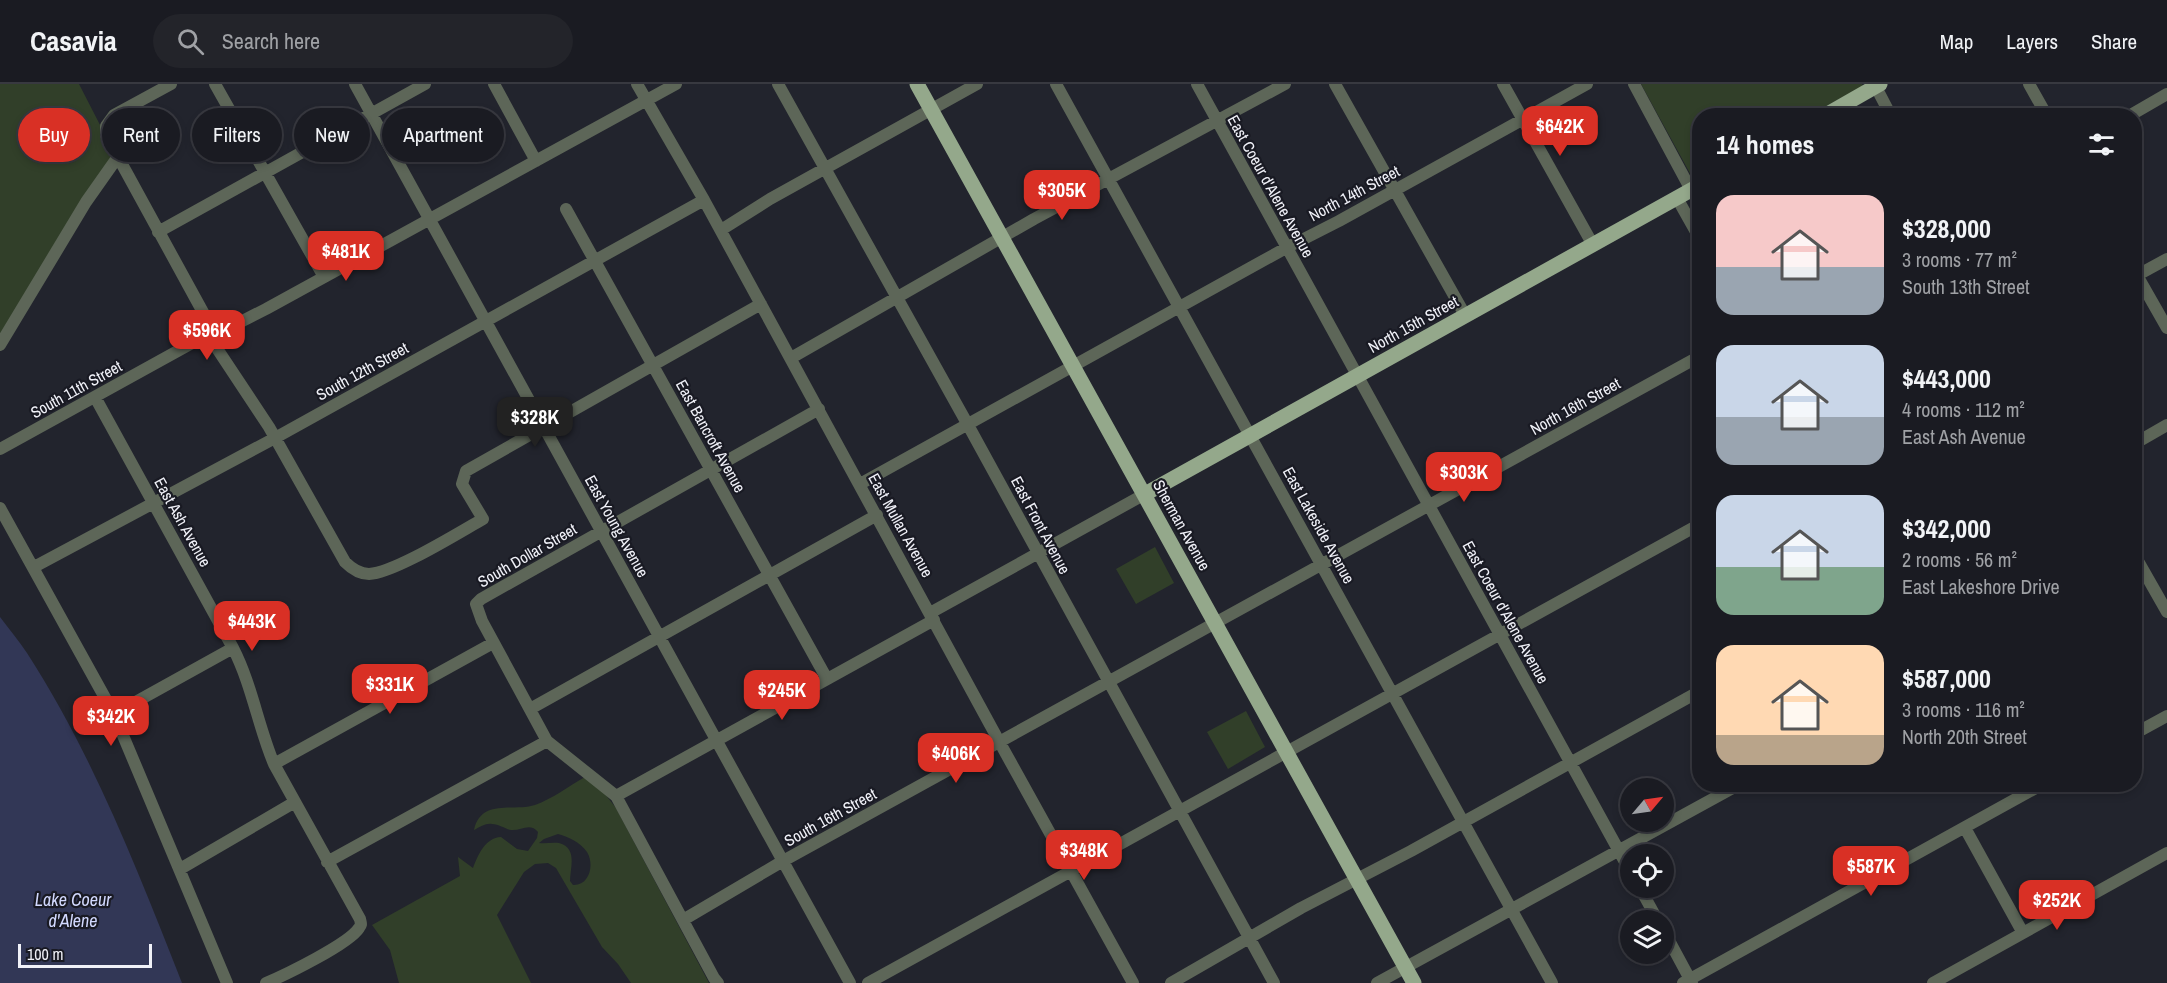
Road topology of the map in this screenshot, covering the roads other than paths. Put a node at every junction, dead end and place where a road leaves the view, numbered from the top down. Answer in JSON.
{"nodes":[{"id":1,"x":171,"y":84,"type":"edge"},
{"id":2,"x":215,"y":84,"type":"edge"},
{"id":3,"x":355,"y":84,"type":"edge"},
{"id":4,"x":425,"y":84,"type":"edge"},
{"id":5,"x":494,"y":84,"type":"edge"},
{"id":6,"x":637,"y":84,"type":"edge"},
{"id":7,"x":676,"y":84,"type":"edge"},
{"id":8,"x":778,"y":84,"type":"edge"},
{"id":9,"x":917,"y":84,"type":"edge"},
{"id":10,"x":977,"y":84,"type":"edge"},
{"id":11,"x":1056,"y":84,"type":"edge"},
{"id":12,"x":1197,"y":84,"type":"edge"},
{"id":13,"x":1285,"y":84,"type":"edge"},
{"id":14,"x":1335,"y":84,"type":"edge"},
{"id":15,"x":1503,"y":84,"type":"edge"},
{"id":16,"x":1587,"y":84,"type":"edge"},
{"id":17,"x":1634,"y":84,"type":"edge"},
{"id":18,"x":2029,"y":84,"type":"edge"},
{"id":19,"x":1878,"y":85,"type":"edge"},
{"id":20,"x":2167,"y":94,"type":"edge"},
{"id":21,"x":646,"y":101,"type":"junction"},
{"id":22,"x":127,"y":108,"type":"edge"},
{"id":23,"x":1838,"y":108,"type":"edge"},
{"id":24,"x":1888,"y":108,"type":"edge"},
{"id":25,"x":2042,"y":108,"type":"edge"},
{"id":26,"x":2142,"y":108,"type":"edge"},
{"id":27,"x":930,"y":109,"type":"junction"},
{"id":28,"x":371,"y":114,"type":"junction"},
{"id":29,"x":1522,"y":119,"type":"junction"},
{"id":30,"x":1217,"y":122,"type":"junction"},
{"id":31,"x":536,"y":161,"type":"junction"},
{"id":32,"x":114,"y":162,"type":"edge"},
{"id":33,"x":119,"y":162,"type":"edge"},
{"id":34,"x":825,"y":168,"type":"junction"},
{"id":35,"x":264,"y":172,"type":"junction"},
{"id":36,"x":1109,"y":179,"type":"junction"},
{"id":37,"x":1692,"y":182,"type":"edge"},
{"id":38,"x":1692,"y":189,"type":"edge"},
{"id":39,"x":1394,"y":191,"type":"junction"},
{"id":40,"x":1677,"y":198,"type":"junction"},
{"id":41,"x":704,"y":200,"type":"junction"},
{"id":42,"x":566,"y":209,"type":"dead end"},
{"id":43,"x":430,"y":219,"type":"junction"},
{"id":44,"x":1692,"y":225,"type":"edge"},
{"id":45,"x":721,"y":230,"type":"junction"},
{"id":46,"x":158,"y":232,"type":"junction"},
{"id":47,"x":1002,"y":238,"type":"junction"},
{"id":48,"x":1593,"y":245,"type":"junction"},
{"id":49,"x":1286,"y":248,"type":"junction"},
{"id":50,"x":2167,"y":259,"type":"edge"},
{"id":51,"x":595,"y":261,"type":"junction"},
{"id":52,"x":2142,"y":271,"type":"edge"},
{"id":53,"x":324,"y":277,"type":"junction"},
{"id":54,"x":2142,"y":286,"type":"edge"},
{"id":55,"x":896,"y":299,"type":"junction"},
{"id":56,"x":761,"y":304,"type":"junction"},
{"id":57,"x":1180,"y":306,"type":"junction"},
{"id":58,"x":1465,"y":315,"type":"junction"},
{"id":59,"x":486,"y":322,"type":"junction"},
{"id":60,"x":2167,"y":328,"type":"edge"},
{"id":61,"x":212,"y":334,"type":"junction"},
{"id":62,"x":0,"y":345,"type":"edge"},
{"id":63,"x":791,"y":358,"type":"junction"},
{"id":64,"x":1692,"y":360,"type":"edge"},
{"id":65,"x":653,"y":366,"type":"junction"},
{"id":66,"x":1073,"y":366,"type":"junction"},
{"id":67,"x":1357,"y":376,"type":"junction"},
{"id":68,"x":94,"y":397,"type":"junction"},
{"id":69,"x":819,"y":409,"type":"junction"},
{"id":70,"x":968,"y":425,"type":"junction"},
{"id":71,"x":2167,"y":425,"type":"edge"},
{"id":72,"x":543,"y":426,"type":"junction"},
{"id":73,"x":1250,"y":435,"type":"junction"},
{"id":74,"x":275,"y":438,"type":"junction"},
{"id":75,"x":2142,"y":439,"type":"edge"},
{"id":76,"x":0,"y":449,"type":"edge"},
{"id":77,"x":711,"y":469,"type":"junction"},
{"id":78,"x":860,"y":484,"type":"junction"},
{"id":79,"x":1144,"y":494,"type":"junction"},
{"id":80,"x":153,"y":502,"type":"junction"},
{"id":81,"x":1429,"y":505,"type":"junction"},
{"id":82,"x":0,"y":508,"type":"edge"},
{"id":83,"x":877,"y":515,"type":"junction"},
{"id":84,"x":1692,"y":528,"type":"edge"},
{"id":85,"x":601,"y":531,"type":"junction"},
{"id":86,"x":1037,"y":554,"type":"junction"},
{"id":87,"x":1322,"y":564,"type":"junction"},
{"id":88,"x":34,"y":567,"type":"junction"},
{"id":89,"x":2142,"y":569,"type":"edge"},
{"id":90,"x":769,"y":575,"type":"junction"},
{"id":91,"x":2167,"y":612,"type":"edge"},
{"id":92,"x":932,"y":617,"type":"junction"},
{"id":93,"x":1214,"y":623,"type":"junction"},
{"id":94,"x":1500,"y":635,"type":"junction"},
{"id":95,"x":660,"y":637,"type":"junction"},
{"id":96,"x":493,"y":643,"type":"junction"},
{"id":97,"x":233,"y":648,"type":"junction"},
{"id":98,"x":827,"y":679,"type":"junction"},
{"id":99,"x":1108,"y":682,"type":"junction"},
{"id":100,"x":1393,"y":694,"type":"junction"},
{"id":101,"x":1692,"y":695,"type":"edge"},
{"id":102,"x":530,"y":709,"type":"junction"},
{"id":103,"x":114,"y":714,"type":"junction"},
{"id":104,"x":2167,"y":716,"type":"edge"},
{"id":105,"x":2142,"y":730,"type":"edge"},
{"id":106,"x":717,"y":740,"type":"junction"},
{"id":107,"x":547,"y":741,"type":"junction"},
{"id":108,"x":1000,"y":743,"type":"junction"},
{"id":109,"x":1286,"y":752,"type":"junction"},
{"id":110,"x":1571,"y":762,"type":"junction"},
{"id":111,"x":274,"y":764,"type":"junction"},
{"id":112,"x":1726,"y":792,"type":"edge"},
{"id":113,"x":2029,"y":792,"type":"edge"},
{"id":114,"x":616,"y":796,"type":"junction"},
{"id":115,"x":295,"y":802,"type":"junction"},
{"id":116,"x":1180,"y":811,"type":"junction"},
{"id":117,"x":1464,"y":822,"type":"junction"},
{"id":118,"x":1965,"y":828,"type":"junction"},
{"id":119,"x":1634,"y":844,"type":"edge"},
{"id":120,"x":1620,"y":852,"type":"joint"},
{"id":121,"x":2167,"y":853,"type":"edge"},
{"id":122,"x":783,"y":861,"type":"junction"},
{"id":123,"x":327,"y":862,"type":"junction"},
{"id":124,"x":180,"y":869,"type":"junction"},
{"id":125,"x":1071,"y":871,"type":"junction"},
{"id":126,"x":1356,"y":879,"type":"junction"},
{"id":127,"x":1513,"y":910,"type":"junction"},
{"id":128,"x":683,"y":920,"type":"junction"},
{"id":129,"x":2023,"y":933,"type":"junction"},
{"id":130,"x":1249,"y":938,"type":"junction"},
{"id":131,"x":1674,"y":951,"type":"edge"},
{"id":132,"x":1405,"y":967,"type":"junction"},
{"id":133,"x":1689,"y":982,"type":"edge"},
{"id":134,"x":227,"y":983,"type":"edge"},
{"id":135,"x":266,"y":983,"type":"edge"},
{"id":136,"x":718,"y":983,"type":"edge"},
{"id":137,"x":850,"y":983,"type":"edge"},
{"id":138,"x":868,"y":983,"type":"edge"},
{"id":139,"x":1133,"y":983,"type":"edge"},
{"id":140,"x":1171,"y":983,"type":"edge"},
{"id":141,"x":1274,"y":983,"type":"edge"},
{"id":142,"x":1377,"y":983,"type":"edge"},
{"id":143,"x":1414,"y":983,"type":"edge"},
{"id":144,"x":1552,"y":983,"type":"edge"},
{"id":145,"x":1933,"y":983,"type":"edge"}],
"edges":[{"from":1,"to":22,"type":"street"},
{"from":2,"to":35,"type":"street"},
{"from":3,"to":28,"type":"street","name":"East Young Avenue"},
{"from":4,"to":28,"type":"street"},
{"from":5,"to":31,"type":"street"},
{"from":6,"to":21,"type":"street","name":"East Mullan Avenue"},
{"from":7,"to":21,"type":"street","name":"South 11th Street"},
{"from":8,"to":34,"type":"street","name":"East Front Avenue"},
{"from":9,"to":27,"type":"main road","name":"Sherman Avenue"},
{"from":10,"to":27,"type":"street"},
{"from":11,"to":36,"type":"street","name":"East Lakeside Avenue"},
{"from":12,"to":30,"type":"street","name":"East Coeur d'Alene Avenue"},
{"from":13,"to":30,"type":"street"},
{"from":14,"to":39,"type":"street"},
{"from":15,"to":29,"type":"street"},
{"from":16,"to":29,"type":"street","name":"North 14th Street"},
{"from":17,"to":37,"type":"street"},
{"from":18,"to":25,"type":"street"},
{"from":19,"to":23,"type":"main road"},
{"from":19,"to":24,"type":"street"},
{"from":20,"to":26,"type":"street"},
{"from":21,"to":31,"type":"street","name":"South 11th Street"},
{"from":21,"to":41,"type":"street","name":"East Mullan Avenue"},
{"from":27,"to":34,"type":"street"},
{"from":27,"to":47,"type":"main road","name":"Sherman Avenue"},
{"from":28,"to":35,"type":"street"},
{"from":28,"to":43,"type":"street","name":"East Young Avenue"},
{"from":29,"to":39,"type":"street","name":"North 14th Street"},
{"from":29,"to":48,"type":"street"},
{"from":30,"to":36,"type":"street"},
{"from":30,"to":49,"type":"street","name":"East Coeur d'Alene Avenue"},
{"from":31,"to":43,"type":"street","name":"South 11th Street"},
{"from":32,"to":62,"type":"street"},
{"from":33,"to":46,"type":"street"},
{"from":34,"to":45,"type":"street"},
{"from":34,"to":55,"type":"street","name":"East Front Avenue"},
{"from":35,"to":46,"type":"street"},
{"from":35,"to":53,"type":"street"},
{"from":36,"to":47,"type":"street"},
{"from":36,"to":57,"type":"street","name":"East Lakeside Avenue"},
{"from":38,"to":40,"type":"main road","name":"North 15th Street"},
{"from":39,"to":49,"type":"street","name":"North 14th Street"},
{"from":39,"to":58,"type":"street"},
{"from":40,"to":44,"type":"street"},
{"from":40,"to":48,"type":"main road","name":"North 15th Street"},
{"from":41,"to":45,"type":"street","name":"East Mullan Avenue"},
{"from":41,"to":51,"type":"street","name":"South 12th Street"},
{"from":42,"to":51,"type":"street","name":"East Bancroft Avenue"},
{"from":43,"to":53,"type":"street","name":"South 11th Street"},
{"from":43,"to":59,"type":"street","name":"East Young Avenue"},
{"from":45,"to":56,"type":"street","name":"East Mullan Avenue"},
{"from":46,"to":61,"type":"street"},
{"from":47,"to":55,"type":"street"},
{"from":47,"to":66,"type":"main road","name":"Sherman Avenue"},
{"from":48,"to":58,"type":"main road","name":"North 15th Street"},
{"from":49,"to":57,"type":"street","name":"North 14th Street"},
{"from":49,"to":67,"type":"street","name":"East Coeur d'Alene Avenue"},
{"from":50,"to":52,"type":"street"},
{"from":51,"to":59,"type":"street","name":"South 12th Street"},
{"from":51,"to":65,"type":"street","name":"East Bancroft Avenue"},
{"from":53,"to":61,"type":"street","name":"South 11th Street"},
{"from":54,"to":60,"type":"street"},
{"from":55,"to":63,"type":"street"},
{"from":55,"to":70,"type":"street","name":"East Front Avenue"},
{"from":56,"to":63,"type":"street","name":"East Mullan Avenue"},
{"from":56,"to":65,"type":"street"},
{"from":57,"to":66,"type":"street","name":"North 14th Street"},
{"from":57,"to":73,"type":"street","name":"East Lakeside Avenue"},
{"from":58,"to":67,"type":"main road","name":"North 15th Street"},
{"from":59,"to":72,"type":"street","name":"East Young Avenue"},
{"from":59,"to":74,"type":"street","name":"South 12th Street"},
{"from":61,"to":68,"type":"street","name":"South 11th Street"},
{"from":61,"to":74,"type":"street"},
{"from":63,"to":69,"type":"street","name":"East Mullan Avenue"},
{"from":64,"to":81,"type":"street","name":"North 16th Street"},
{"from":65,"to":72,"type":"street"},
{"from":65,"to":77,"type":"street","name":"East Bancroft Avenue"},
{"from":66,"to":70,"type":"street","name":"North 14th Street"},
{"from":66,"to":79,"type":"main road","name":"Sherman Avenue"},
{"from":67,"to":73,"type":"main road","name":"North 15th Street"},
{"from":67,"to":81,"type":"street","name":"East Coeur d'Alene Avenue"},
{"from":68,"to":76,"type":"street","name":"South 11th Street"},
{"from":68,"to":80,"type":"street","name":"East Ash Avenue"},
{"from":69,"to":77,"type":"street","name":"South Dollar Street"},
{"from":69,"to":78,"type":"street","name":"East Mullan Avenue"},
{"from":70,"to":78,"type":"street","name":"North 14th Street"},
{"from":70,"to":86,"type":"street","name":"East Front Avenue"},
{"from":71,"to":75,"type":"street"},
{"from":72,"to":74,"type":"street"},
{"from":72,"to":85,"type":"street","name":"East Young Avenue"},
{"from":73,"to":79,"type":"main road","name":"North 15th Street"},
{"from":73,"to":87,"type":"street","name":"East Lakeside Avenue"},
{"from":74,"to":80,"type":"street","name":"South 12th Street"},
{"from":77,"to":85,"type":"street","name":"South Dollar Street"},
{"from":77,"to":90,"type":"street","name":"East Bancroft Avenue"},
{"from":78,"to":83,"type":"street","name":"East Mullan Avenue"},
{"from":79,"to":86,"type":"street"},
{"from":79,"to":93,"type":"main road","name":"Sherman Avenue"},
{"from":80,"to":88,"type":"street","name":"South 12th Street"},
{"from":80,"to":97,"type":"street","name":"East Ash Avenue"},
{"from":81,"to":87,"type":"street","name":"North 16th Street"},
{"from":81,"to":94,"type":"street","name":"East Coeur d'Alene Avenue"},
{"from":82,"to":88,"type":"street"},
{"from":83,"to":90,"type":"street"},
{"from":83,"to":92,"type":"street","name":"East Mullan Avenue"},
{"from":84,"to":94,"type":"street"},
{"from":85,"to":95,"type":"street","name":"East Young Avenue"},
{"from":85,"to":96,"type":"street","name":"South Dollar Street"},
{"from":86,"to":92,"type":"street"},
{"from":86,"to":99,"type":"street","name":"East Front Avenue"},
{"from":87,"to":93,"type":"street","name":"North 16th Street"},
{"from":87,"to":100,"type":"street","name":"East Lakeside Avenue"},
{"from":88,"to":103,"type":"street"},
{"from":89,"to":91,"type":"street"},
{"from":90,"to":95,"type":"street"},
{"from":90,"to":98,"type":"street","name":"East Bancroft Avenue"},
{"from":92,"to":98,"type":"street"},
{"from":92,"to":108,"type":"street","name":"East Mullan Avenue"},
{"from":93,"to":99,"type":"street","name":"South 16th Street"},
{"from":93,"to":109,"type":"main road","name":"Sherman Avenue"},
{"from":94,"to":100,"type":"street"},
{"from":94,"to":110,"type":"street","name":"East Coeur d'Alene Avenue"},
{"from":95,"to":102,"type":"street"},
{"from":95,"to":106,"type":"street","name":"East Young Avenue"},
{"from":96,"to":102,"type":"street"},
{"from":96,"to":111,"type":"street"},
{"from":97,"to":103,"type":"street"},
{"from":97,"to":111,"type":"street","name":"East Ash Avenue"},
{"from":98,"to":106,"type":"street"},
{"from":99,"to":108,"type":"street","name":"South 16th Street"},
{"from":99,"to":116,"type":"street","name":"East Front Avenue"},
{"from":100,"to":109,"type":"street"},
{"from":100,"to":117,"type":"street","name":"East Lakeside Avenue"},
{"from":101,"to":110,"type":"street"},
{"from":102,"to":107,"type":"street"},
{"from":103,"to":124,"type":"street"},
{"from":104,"to":105,"type":"street"},
{"from":106,"to":114,"type":"street"},
{"from":106,"to":122,"type":"street","name":"East Young Avenue"},
{"from":107,"to":114,"type":"street"},
{"from":107,"to":123,"type":"street"},
{"from":108,"to":122,"type":"street","name":"South 16th Street"},
{"from":108,"to":125,"type":"street","name":"East Mullan Avenue"},
{"from":109,"to":116,"type":"street"},
{"from":109,"to":126,"type":"main road","name":"Sherman Avenue"},
{"from":110,"to":117,"type":"street"},
{"from":110,"to":120,"type":"street","name":"East Coeur d'Alene Avenue"},
{"from":111,"to":115,"type":"street","name":"East Ash Avenue"},
{"from":112,"to":119,"type":"street"},
{"from":113,"to":118,"type":"street"},
{"from":114,"to":128,"type":"street"},
{"from":115,"to":123,"type":"street","name":"East Ash Avenue"},
{"from":115,"to":124,"type":"street"},
{"from":116,"to":125,"type":"street"},
{"from":116,"to":130,"type":"street","name":"East Front Avenue"},
{"from":117,"to":126,"type":"street"},
{"from":117,"to":127,"type":"street","name":"East Lakeside Avenue"},
{"from":118,"to":129,"type":"street"},
{"from":118,"to":133,"type":"street"},
{"from":120,"to":127,"type":"street"},
{"from":121,"to":129,"type":"street"},
{"from":122,"to":128,"type":"street","name":"South 16th Street"},
{"from":122,"to":137,"type":"street","name":"East Young Avenue"},
{"from":123,"to":135,"type":"street","name":"East Ash Avenue"},
{"from":124,"to":134,"type":"street"},
{"from":125,"to":138,"type":"street"},
{"from":125,"to":139,"type":"street","name":"East Mullan Avenue"},
{"from":126,"to":130,"type":"street"},
{"from":126,"to":132,"type":"main road","name":"Sherman Avenue"},
{"from":127,"to":132,"type":"street"},
{"from":127,"to":144,"type":"street","name":"East Lakeside Avenue"},
{"from":128,"to":136,"type":"street"},
{"from":129,"to":145,"type":"street"},
{"from":130,"to":140,"type":"street"},
{"from":130,"to":141,"type":"street","name":"East Front Avenue"},
{"from":131,"to":133,"type":"street"},
{"from":132,"to":142,"type":"street"},
{"from":132,"to":143,"type":"main road","name":"Sherman Avenue"}]}
